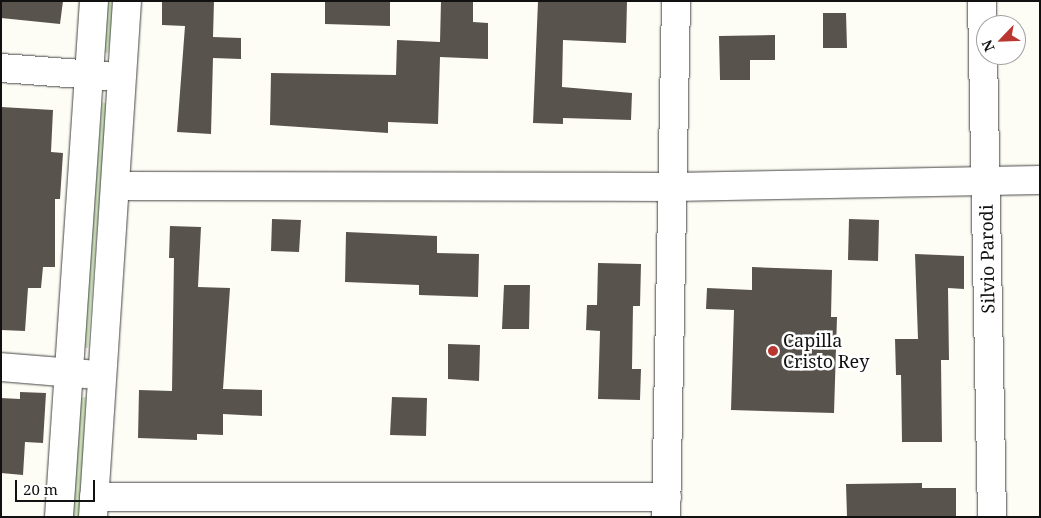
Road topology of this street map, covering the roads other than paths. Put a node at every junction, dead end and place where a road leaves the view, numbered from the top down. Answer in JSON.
{"nodes":[{"id":1,"x":94,"y":1,"type":"edge"},
{"id":2,"x":127,"y":1,"type":"edge"},
{"id":3,"x":676,"y":1,"type":"edge"},
{"id":4,"x":982,"y":1,"type":"edge"},
{"id":5,"x":1,"y":68,"type":"edge"},
{"id":6,"x":90,"y":75,"type":"junction"},
{"id":7,"x":122,"y":77,"type":"junction"},
{"id":8,"x":1040,"y":180,"type":"edge"},
{"id":9,"x":985,"y":183,"type":"junction"},
{"id":10,"x":115,"y":186,"type":"junction"},
{"id":11,"x":673,"y":188,"type":"junction"},
{"id":12,"x":1,"y":366,"type":"edge"},
{"id":13,"x":69,"y":372,"type":"junction"},
{"id":14,"x":102,"y":376,"type":"junction"},
{"id":15,"x":94,"y":507,"type":"edge"},
{"id":16,"x":667,"y":507,"type":"edge"},
{"id":17,"x":59,"y":517,"type":"edge"},
{"id":18,"x":992,"y":517,"type":"edge"}],
"edges":[{"from":1,"to":6,"type":"street"},
{"from":2,"to":7,"type":"street"},
{"from":3,"to":11,"type":"street"},
{"from":4,"to":9,"type":"street","name":"Silvio Parodi"},
{"from":5,"to":6,"type":"street"},
{"from":6,"to":7,"type":"street"},
{"from":6,"to":13,"type":"street"},
{"from":7,"to":10,"type":"street"},
{"from":8,"to":9,"type":"street"},
{"from":9,"to":11,"type":"street"},
{"from":9,"to":18,"type":"street","name":"Silvio Parodi"},
{"from":10,"to":11,"type":"street"},
{"from":10,"to":14,"type":"street"},
{"from":11,"to":16,"type":"street"},
{"from":12,"to":13,"type":"street"},
{"from":13,"to":14,"type":"street"},
{"from":13,"to":17,"type":"street"},
{"from":14,"to":15,"type":"street"},
{"from":15,"to":16,"type":"street"}]}
